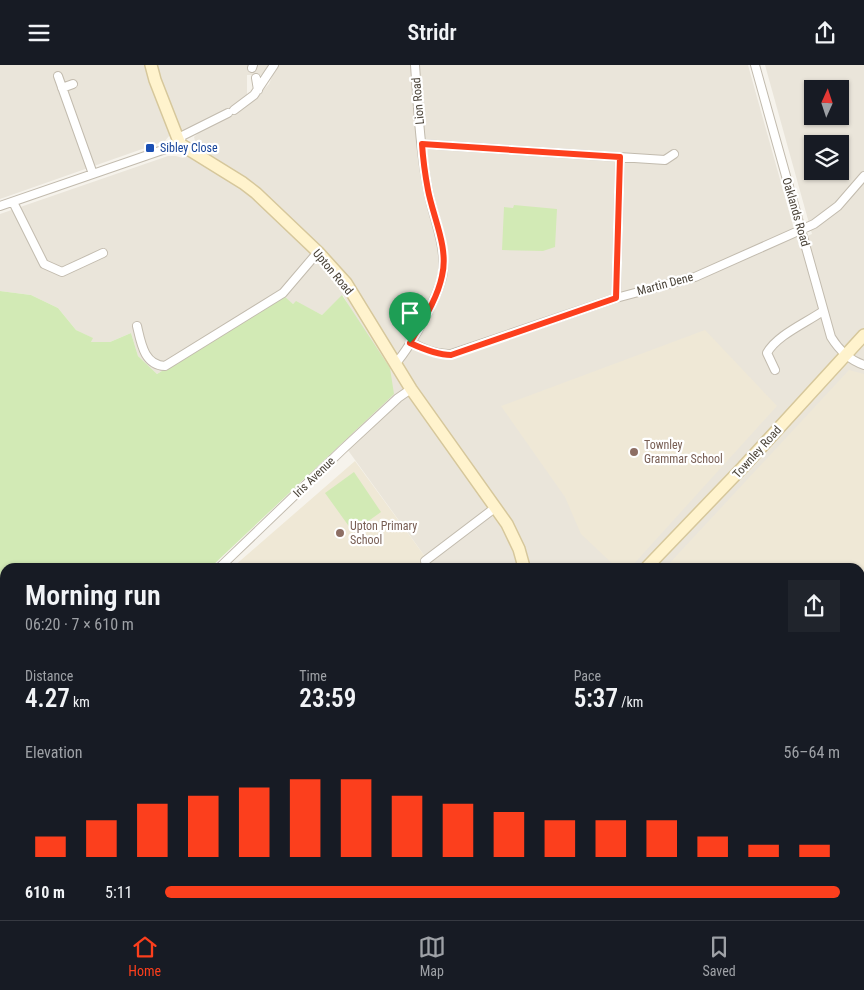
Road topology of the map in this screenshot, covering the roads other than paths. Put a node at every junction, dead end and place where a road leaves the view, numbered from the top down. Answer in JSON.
{"nodes":[{"id":1,"x":151,"y":65,"type":"edge"},
{"id":2,"x":274,"y":65,"type":"edge"},
{"id":3,"x":415,"y":65,"type":"edge"},
{"id":4,"x":755,"y":65,"type":"edge"},
{"id":5,"x":58,"y":77,"type":"dead end"},
{"id":6,"x":256,"y":78,"type":"dead end"},
{"id":7,"x":73,"y":84,"type":"dead end"},
{"id":8,"x":62,"y":88,"type":"junction"},
{"id":9,"x":258,"y":90,"type":"junction"},
{"id":10,"x":180,"y":144,"type":"junction"},
{"id":11,"x":422,"y":144,"type":"junction"},
{"id":12,"x":674,"y":154,"type":"dead end"},
{"id":13,"x":620,"y":157,"type":"junction"},
{"id":14,"x":93,"y":175,"type":"junction"},
{"id":15,"x":864,"y":176,"type":"edge"},
{"id":16,"x":13,"y":202,"type":"junction"},
{"id":17,"x":0,"y":206,"type":"edge"},
{"id":18,"x":801,"y":230,"type":"junction"},
{"id":19,"x":318,"y":252,"type":"junction"},
{"id":20,"x":103,"y":253,"type":"dead end"},
{"id":21,"x":616,"y":298,"type":"junction"},
{"id":22,"x":824,"y":311,"type":"junction"},
{"id":23,"x":138,"y":326,"type":"dead end"},
{"id":24,"x":864,"y":335,"type":"edge"},
{"id":25,"x":410,"y":343,"type":"junction"},
{"id":26,"x":846,"y":355,"type":"junction"},
{"id":27,"x":396,"y":363,"type":"junction"},
{"id":28,"x":864,"y":365,"type":"edge"},
{"id":29,"x":775,"y":370,"type":"dead end"},
{"id":30,"x":411,"y":389,"type":"junction"},
{"id":31,"x":496,"y":507,"type":"junction"},
{"id":32,"x":425,"y":561,"type":"dead end"},
{"id":33,"x":224,"y":563,"type":"edge"},
{"id":34,"x":523,"y":563,"type":"edge"},
{"id":35,"x":651,"y":563,"type":"edge"}],
"edges":[{"from":1,"to":10,"type":"street"},
{"from":2,"to":9,"type":"street"},
{"from":3,"to":11,"type":"street","name":"Lion Road"},
{"from":4,"to":18,"type":"street","name":"Oaklands Road"},
{"from":5,"to":8,"type":"street"},
{"from":6,"to":9,"type":"street"},
{"from":7,"to":8,"type":"street"},
{"from":8,"to":14,"type":"street"},
{"from":9,"to":10,"type":"street"},
{"from":10,"to":14,"type":"street"},
{"from":10,"to":19,"type":"street","name":"Upton Road"},
{"from":11,"to":13,"type":"street"},
{"from":11,"to":25,"type":"street","name":"Lion Road"},
{"from":12,"to":13,"type":"street"},
{"from":13,"to":21,"type":"street"},
{"from":14,"to":16,"type":"street"},
{"from":15,"to":18,"type":"street","name":"Martin Dene"},
{"from":16,"to":17,"type":"street"},
{"from":16,"to":20,"type":"street"},
{"from":18,"to":21,"type":"street","name":"Martin Dene"},
{"from":18,"to":22,"type":"street","name":"Oaklands Road"},
{"from":19,"to":23,"type":"street"},
{"from":19,"to":27,"type":"street","name":"Upton Road"},
{"from":21,"to":25,"type":"street","name":"Martin Dene"},
{"from":22,"to":26,"type":"street","name":"Oaklands Road"},
{"from":22,"to":29,"type":"street"},
{"from":24,"to":26,"type":"street","name":"Townley Road"},
{"from":25,"to":27,"type":"street","name":"Lion Road"},
{"from":26,"to":28,"type":"street"},
{"from":26,"to":35,"type":"street","name":"Townley Road"},
{"from":27,"to":30,"type":"street","name":"Upton Road"},
{"from":30,"to":31,"type":"street","name":"Upton Road"},
{"from":30,"to":33,"type":"street","name":"Iris Avenue"},
{"from":31,"to":32,"type":"street"},
{"from":31,"to":34,"type":"street","name":"Upton Road"}]}
